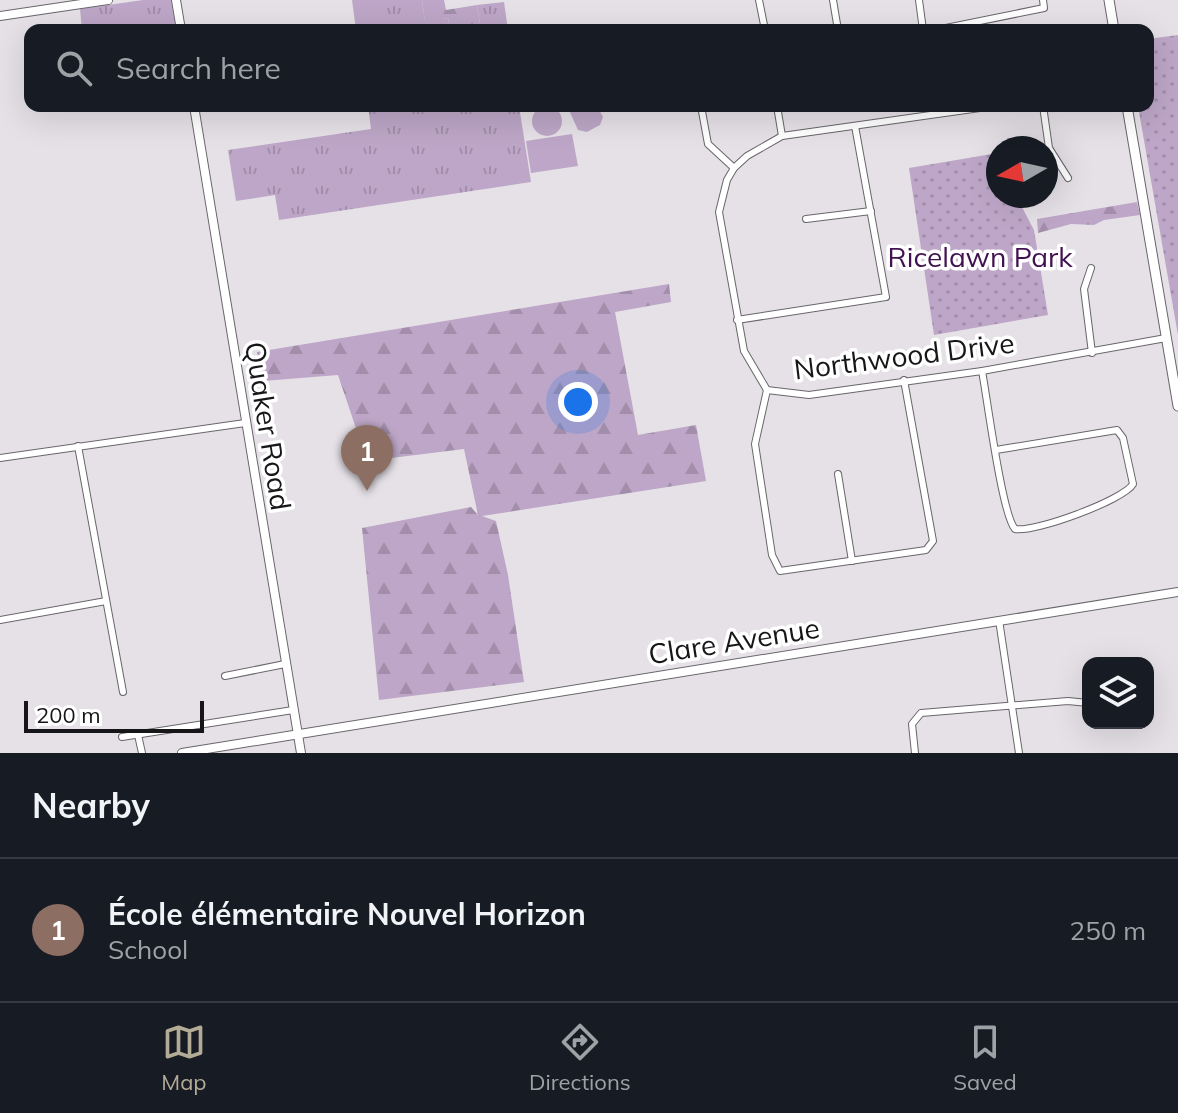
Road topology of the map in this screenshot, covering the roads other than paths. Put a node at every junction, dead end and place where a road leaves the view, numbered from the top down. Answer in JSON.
{"nodes":[{"id":1,"x":108,"y":0,"type":"edge"},
{"id":2,"x":176,"y":0,"type":"edge"},
{"id":3,"x":759,"y":0,"type":"edge"},
{"id":4,"x":833,"y":0,"type":"edge"},
{"id":5,"x":919,"y":0,"type":"edge"},
{"id":6,"x":1043,"y":0,"type":"edge"},
{"id":7,"x":1112,"y":1,"type":"edge"},
{"id":8,"x":0,"y":16,"type":"edge"},
{"id":9,"x":180,"y":24,"type":"edge"},
{"id":10,"x":764,"y":24,"type":"edge"},
{"id":11,"x":837,"y":24,"type":"edge"},
{"id":12,"x":922,"y":24,"type":"edge"},
{"id":13,"x":965,"y":24,"type":"edge"},
{"id":14,"x":1114,"y":24,"type":"edge"},
{"id":15,"x":195,"y":112,"type":"edge"},
{"id":16,"x":702,"y":112,"type":"edge"},
{"id":17,"x":778,"y":112,"type":"edge"},
{"id":18,"x":934,"y":112,"type":"edge"},
{"id":19,"x":955,"y":112,"type":"edge"},
{"id":20,"x":1044,"y":112,"type":"edge"},
{"id":21,"x":1128,"y":112,"type":"edge"},
{"id":22,"x":935,"y":115,"type":"junction"},
{"id":23,"x":855,"y":126,"type":"junction"},
{"id":24,"x":782,"y":136,"type":"junction"},
{"id":25,"x":734,"y":168,"type":"junction"},
{"id":26,"x":1068,"y":178,"type":"dead end"},
{"id":27,"x":871,"y":211,"type":"junction"},
{"id":28,"x":806,"y":219,"type":"dead end"},
{"id":29,"x":1091,"y":268,"type":"dead end"},
{"id":30,"x":737,"y":320,"type":"junction"},
{"id":31,"x":1166,"y":338,"type":"junction"},
{"id":32,"x":1092,"y":353,"type":"junction"},
{"id":33,"x":982,"y":371,"type":"junction"},
{"id":34,"x":904,"y":380,"type":"junction"},
{"id":35,"x":767,"y":390,"type":"junction"},
{"id":36,"x":1178,"y":406,"type":"edge"},
{"id":37,"x":245,"y":423,"type":"junction"},
{"id":38,"x":78,"y":446,"type":"junction"},
{"id":39,"x":996,"y":450,"type":"junction"},
{"id":40,"x":0,"y":458,"type":"edge"},
{"id":41,"x":838,"y":474,"type":"dead end"},
{"id":42,"x":852,"y":561,"type":"junction"},
{"id":43,"x":1178,"y":592,"type":"edge"},
{"id":44,"x":106,"y":601,"type":"junction"},
{"id":45,"x":0,"y":620,"type":"edge"},
{"id":46,"x":999,"y":620,"type":"junction"},
{"id":47,"x":285,"y":664,"type":"junction"},
{"id":48,"x":225,"y":676,"type":"dead end"},
{"id":49,"x":123,"y":692,"type":"dead end"},
{"id":50,"x":1082,"y":702,"type":"edge"},
{"id":51,"x":1012,"y":704,"type":"junction"},
{"id":52,"x":293,"y":710,"type":"junction"},
{"id":53,"x":298,"y":734,"type":"junction"},
{"id":54,"x":138,"y":735,"type":"junction"},
{"id":55,"x":122,"y":737,"type":"dead end"},
{"id":56,"x":142,"y":753,"type":"edge"},
{"id":57,"x":182,"y":753,"type":"edge"},
{"id":58,"x":301,"y":753,"type":"edge"},
{"id":59,"x":915,"y":753,"type":"edge"},
{"id":60,"x":1019,"y":753,"type":"edge"}],
"edges":[{"from":1,"to":8,"type":"street"},
{"from":2,"to":9,"type":"street"},
{"from":3,"to":10,"type":"street"},
{"from":4,"to":11,"type":"street"},
{"from":5,"to":12,"type":"street"},
{"from":6,"to":13,"type":"street"},
{"from":7,"to":14,"type":"main road"},
{"from":15,"to":37,"type":"street","name":"Quaker Road"},
{"from":16,"to":25,"type":"street"},
{"from":17,"to":24,"type":"street"},
{"from":18,"to":22,"type":"street"},
{"from":19,"to":22,"type":"street"},
{"from":20,"to":26,"type":"street"},
{"from":21,"to":31,"type":"main road"},
{"from":22,"to":23,"type":"street"},
{"from":23,"to":24,"type":"street"},
{"from":23,"to":27,"type":"street"},
{"from":24,"to":25,"type":"street"},
{"from":25,"to":30,"type":"street","name":"Northwood Drive"},
{"from":27,"to":28,"type":"street"},
{"from":27,"to":30,"type":"street"},
{"from":29,"to":32,"type":"street"},
{"from":30,"to":35,"type":"street","name":"Northwood Drive"},
{"from":31,"to":32,"type":"street","name":"Northwood Drive"},
{"from":31,"to":36,"type":"main road"},
{"from":32,"to":33,"type":"street","name":"Northwood Drive"},
{"from":33,"to":34,"type":"street","name":"Northwood Drive"},
{"from":33,"to":39,"type":"street"},
{"from":34,"to":35,"type":"street","name":"Northwood Drive"},
{"from":34,"to":42,"type":"street"},
{"from":35,"to":42,"type":"street"},
{"from":37,"to":38,"type":"street"},
{"from":37,"to":47,"type":"street","name":"Quaker Road"},
{"from":38,"to":40,"type":"street"},
{"from":38,"to":44,"type":"street"},
{"from":39,"to":39,"type":"street"},
{"from":41,"to":42,"type":"street"},
{"from":43,"to":46,"type":"street","name":"Clare Avenue"},
{"from":44,"to":45,"type":"street"},
{"from":44,"to":49,"type":"street"},
{"from":46,"to":51,"type":"street"},
{"from":46,"to":53,"type":"street","name":"Clare Avenue"},
{"from":47,"to":48,"type":"street"},
{"from":47,"to":52,"type":"street","name":"Quaker Road"},
{"from":50,"to":51,"type":"street"},
{"from":51,"to":59,"type":"street"},
{"from":51,"to":60,"type":"street"},
{"from":52,"to":53,"type":"street","name":"Quaker Road"},
{"from":52,"to":54,"type":"street"},
{"from":53,"to":57,"type":"street","name":"Clare Avenue"},
{"from":53,"to":58,"type":"street","name":"Quaker Road"},
{"from":54,"to":55,"type":"street"},
{"from":54,"to":56,"type":"street"}]}
